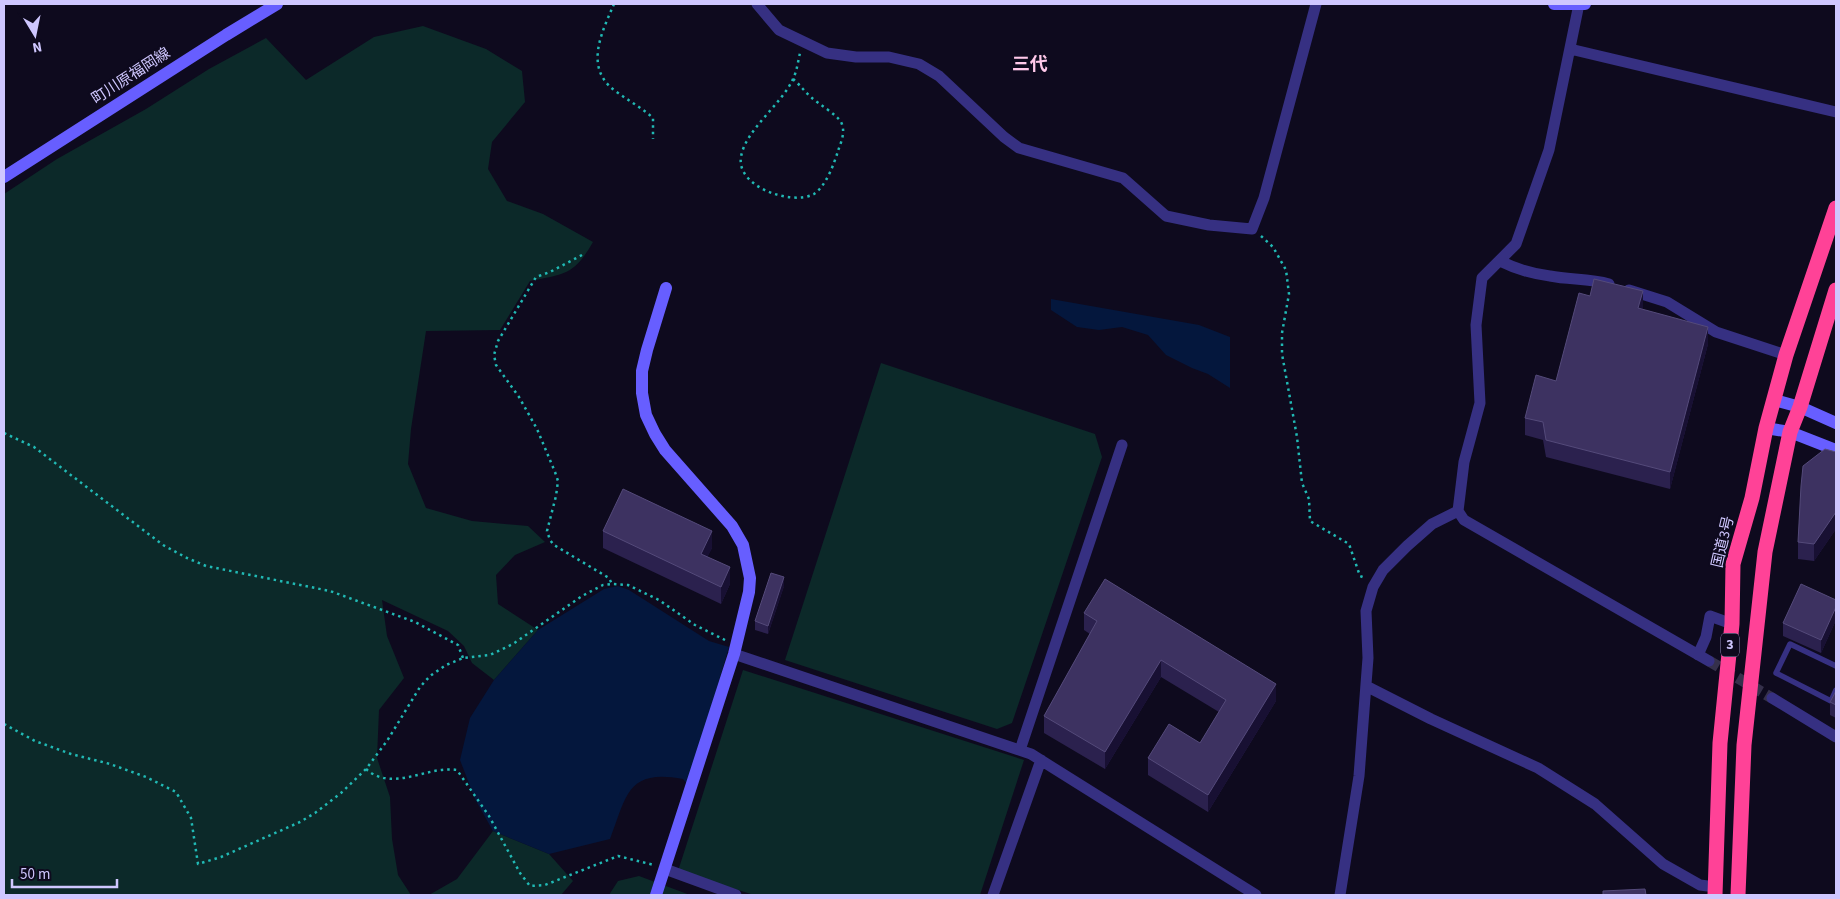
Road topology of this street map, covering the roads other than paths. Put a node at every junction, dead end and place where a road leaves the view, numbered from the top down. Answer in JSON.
{"nodes":[{"id":1,"x":277,"y":4,"type":"edge"},
{"id":2,"x":757,"y":4,"type":"edge"},
{"id":3,"x":1316,"y":4,"type":"edge"},
{"id":4,"x":1554,"y":4,"type":"edge"},
{"id":5,"x":1578,"y":4,"type":"edge"},
{"id":6,"x":1585,"y":4,"type":"edge"},
{"id":7,"x":1570,"y":49,"type":"junction"},
{"id":8,"x":1836,"y":112,"type":"edge"},
{"id":9,"x":4,"y":177,"type":"edge"},
{"id":10,"x":1836,"y":208,"type":"edge"},
{"id":11,"x":1500,"y":261,"type":"junction"},
{"id":12,"x":666,"y":288,"type":"dead end"},
{"id":13,"x":1836,"y":290,"type":"edge"},
{"id":14,"x":1786,"y":355,"type":"junction"},
{"id":15,"x":1774,"y":400,"type":"junction"},
{"id":16,"x":1800,"y":407,"type":"junction"},
{"id":17,"x":1836,"y":423,"type":"edge"},
{"id":18,"x":1766,"y":428,"type":"junction"},
{"id":19,"x":1790,"y":432,"type":"junction"},
{"id":20,"x":1122,"y":444,"type":"dead end"},
{"id":21,"x":1836,"y":450,"type":"edge"},
{"id":22,"x":1458,"y":511,"type":"junction"},
{"id":23,"x":1732,"y":624,"type":"junction"},
{"id":24,"x":736,"y":648,"type":"junction"},
{"id":25,"x":1698,"y":655,"type":"junction"},
{"id":26,"x":1709,"y":661,"type":"tunnel mouth"},
{"id":27,"x":1836,"y":666,"type":"edge"},
{"id":28,"x":1366,"y":686,"type":"junction"},
{"id":29,"x":1836,"y":690,"type":"edge"},
{"id":30,"x":1772,"y":698,"type":"tunnel mouth"},
{"id":31,"x":1836,"y":737,"type":"edge"},
{"id":32,"x":1020,"y":750,"type":"junction"},
{"id":33,"x":1041,"y":760,"type":"junction"},
{"id":34,"x":665,"y":869,"type":"junction"},
{"id":35,"x":1715,"y":891,"type":"edge"},
{"id":36,"x":656,"y":895,"type":"edge"},
{"id":37,"x":736,"y":895,"type":"edge"},
{"id":38,"x":993,"y":895,"type":"edge"},
{"id":39,"x":1256,"y":895,"type":"edge"},
{"id":40,"x":1340,"y":895,"type":"edge"},
{"id":41,"x":1738,"y":895,"type":"edge"}],
"edges":[{"from":1,"to":9,"type":"street","name":"町川原福岡線"},
{"from":2,"to":3,"type":"street"},
{"from":4,"to":5,"type":"street"},
{"from":5,"to":6,"type":"street"},
{"from":5,"to":7,"type":"street"},
{"from":7,"to":8,"type":"street"},
{"from":7,"to":11,"type":"street"},
{"from":10,"to":14,"type":"highway","name":"国道3号","number":"3"},
{"from":11,"to":14,"type":"street"},
{"from":11,"to":22,"type":"street"},
{"from":12,"to":24,"type":"street"},
{"from":13,"to":16,"type":"highway","number":"3"},
{"from":14,"to":15,"type":"highway","name":"国道3号","number":"3"},
{"from":15,"to":16,"type":"street"},
{"from":15,"to":18,"type":"highway","name":"国道3号","number":"3"},
{"from":16,"to":17,"type":"street"},
{"from":16,"to":19,"type":"highway","number":"3"},
{"from":18,"to":19,"type":"street"},
{"from":18,"to":23,"type":"highway","name":"国道3号","number":"3"},
{"from":19,"to":21,"type":"street"},
{"from":19,"to":41,"type":"highway","number":"3"},
{"from":20,"to":32,"type":"street"},
{"from":22,"to":25,"type":"street"},
{"from":22,"to":28,"type":"street"},
{"from":23,"to":25,"type":"street"},
{"from":23,"to":35,"type":"highway","name":"国道3号","number":"3"},
{"from":24,"to":32,"type":"street"},
{"from":24,"to":34,"type":"street"},
{"from":25,"to":26,"type":"street"},
{"from":27,"to":29,"type":"lane"},
{"from":28,"to":35,"type":"street"},
{"from":28,"to":40,"type":"street"},
{"from":30,"to":31,"type":"street"},
{"from":32,"to":33,"type":"street"},
{"from":33,"to":38,"type":"street"},
{"from":33,"to":39,"type":"street"},
{"from":34,"to":36,"type":"street"},
{"from":34,"to":37,"type":"street"}]}
